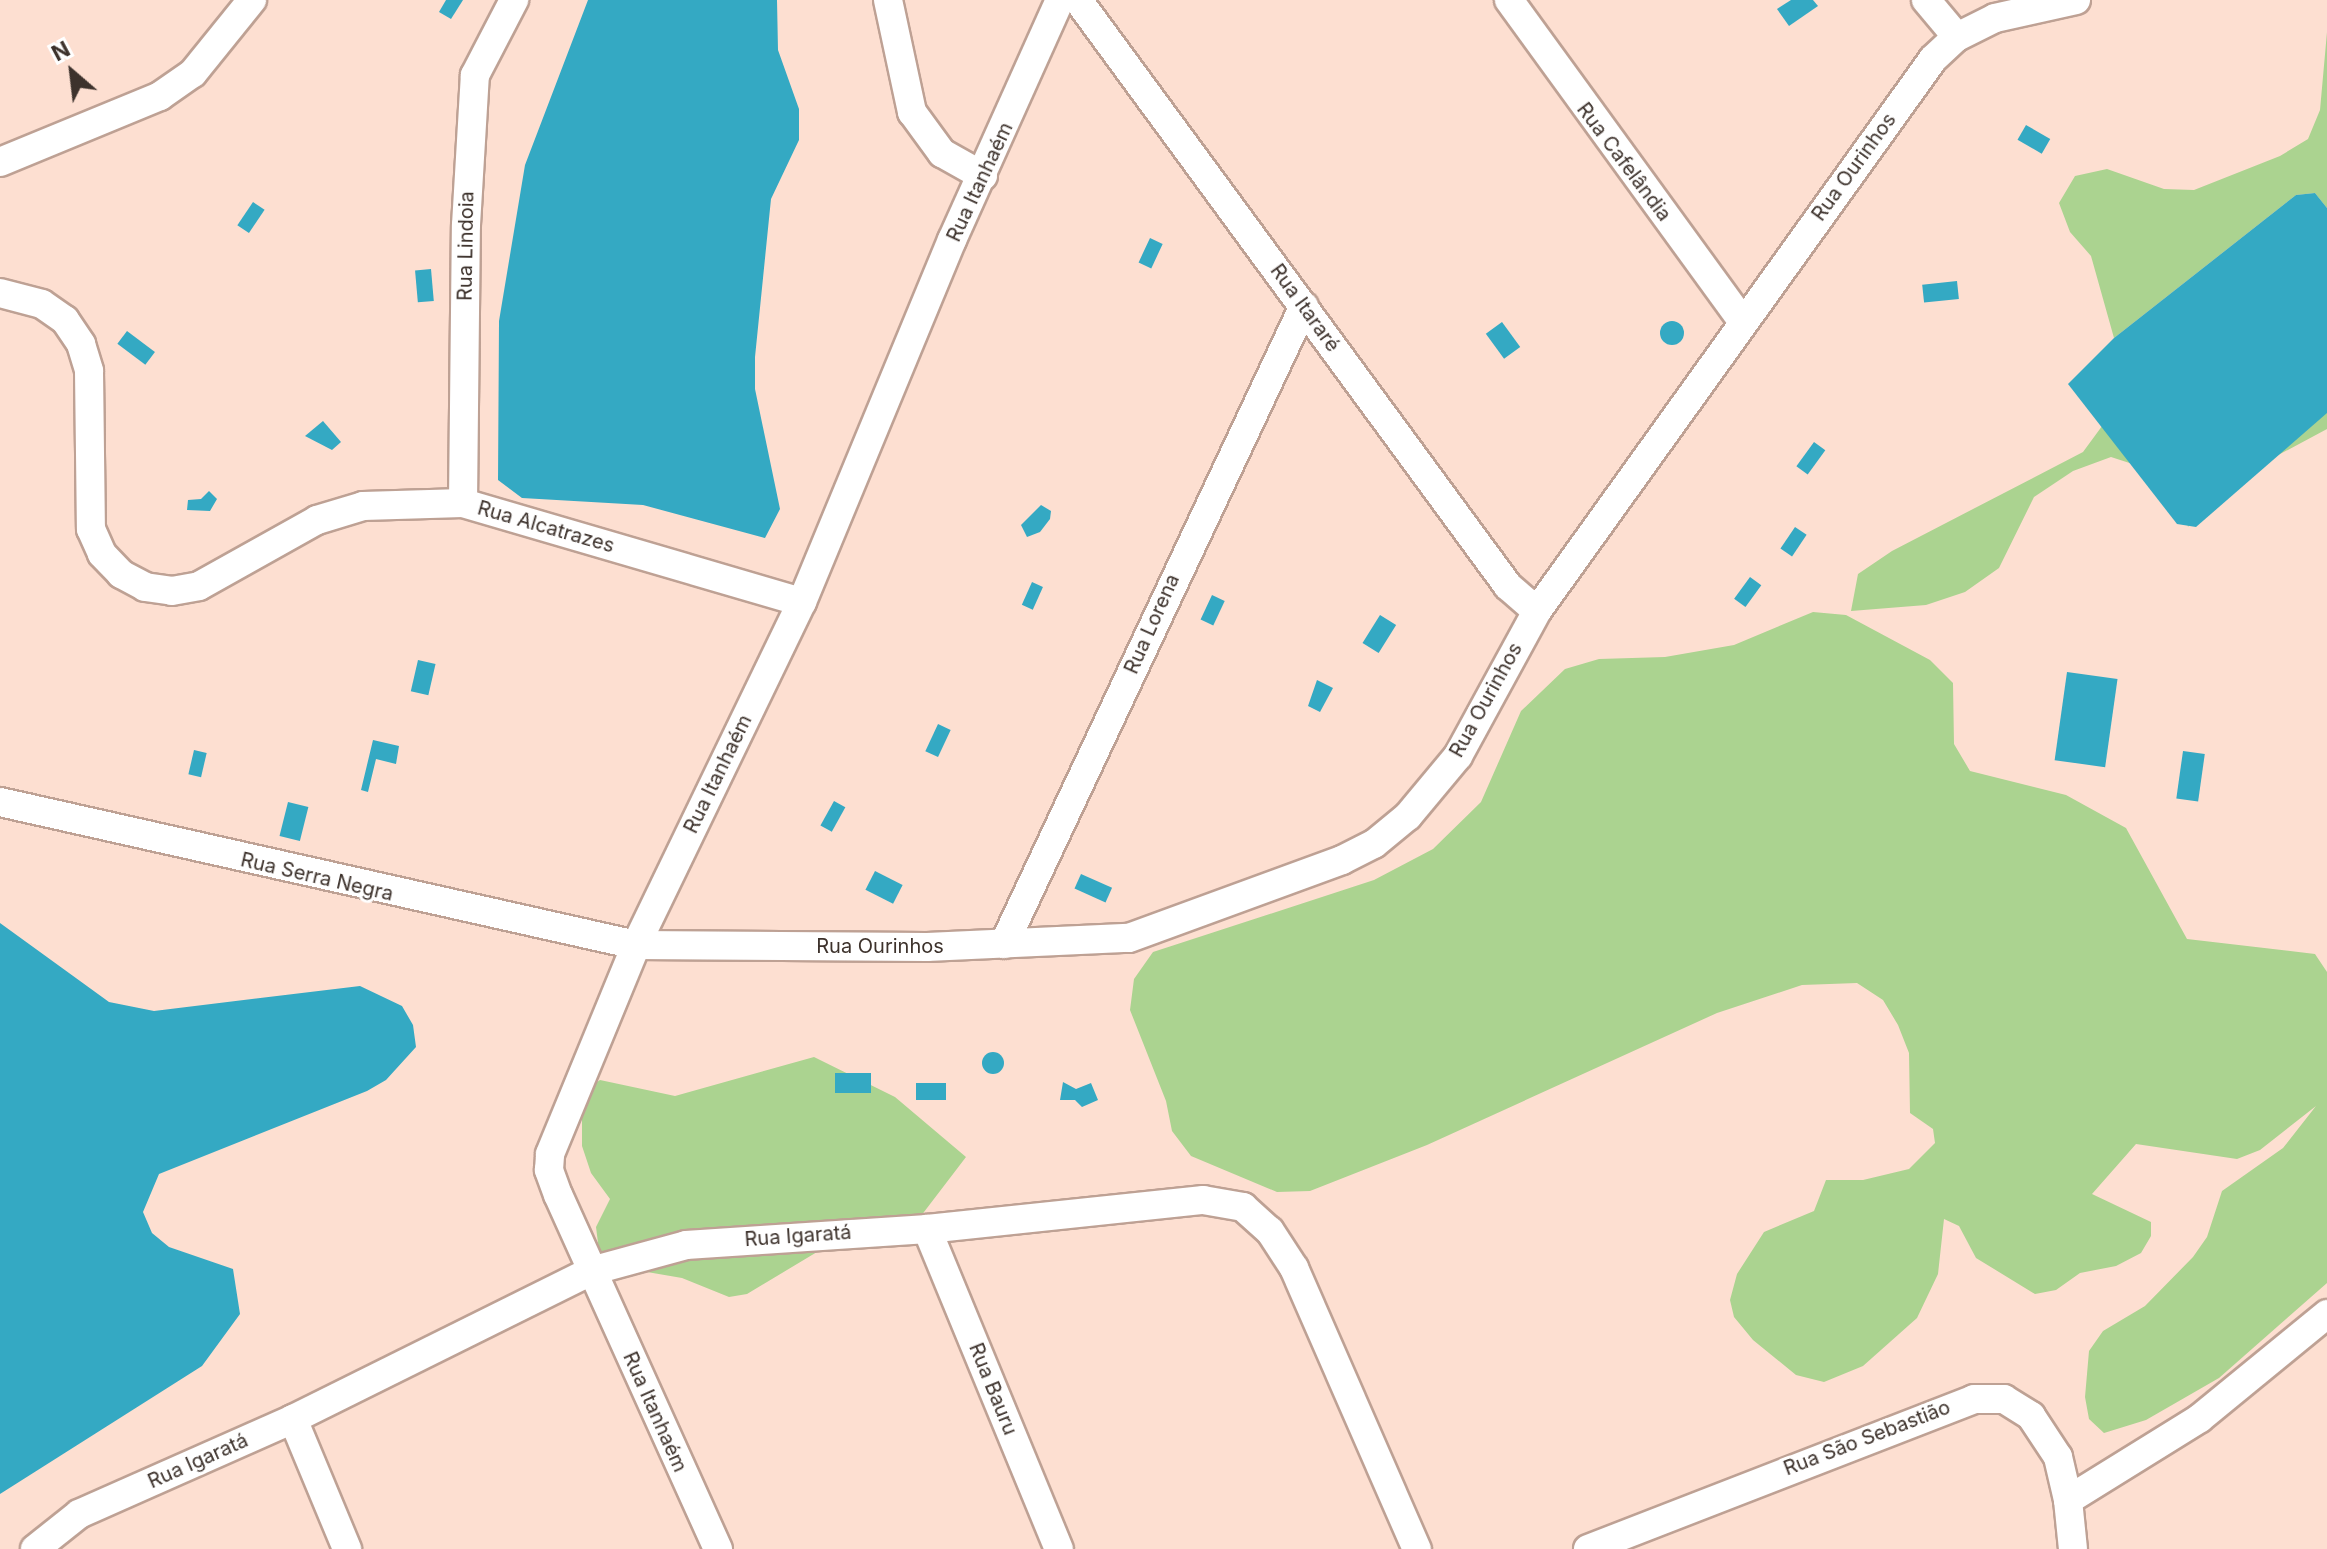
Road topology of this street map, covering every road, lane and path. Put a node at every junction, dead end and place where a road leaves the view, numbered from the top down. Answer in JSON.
{"nodes":[{"id":1,"x":252,"y":0,"type":"edge"},
{"id":2,"x":514,"y":0,"type":"edge"},
{"id":3,"x":888,"y":0,"type":"edge"},
{"id":4,"x":1060,"y":0,"type":"edge"},
{"id":5,"x":1078,"y":0,"type":"edge"},
{"id":6,"x":1509,"y":0,"type":"edge"},
{"id":7,"x":1926,"y":0,"type":"edge"},
{"id":8,"x":2076,"y":0,"type":"edge"},
{"id":9,"x":1957,"y":37,"type":"junction"},
{"id":10,"x":0,"y":162,"type":"edge"},
{"id":11,"x":983,"y":176,"type":"junction"},
{"id":12,"x":0,"y":293,"type":"edge"},
{"id":13,"x":1304,"y":306,"type":"junction"},
{"id":14,"x":1743,"y":322,"type":"junction"},
{"id":15,"x":463,"y":503,"type":"junction"},
{"id":16,"x":802,"y":602,"type":"junction"},
{"id":17,"x":1537,"y":611,"type":"junction"},
{"id":18,"x":0,"y":802,"type":"edge"},
{"id":19,"x":1004,"y":944,"type":"junction"},
{"id":20,"x":636,"y":945,"type":"junction"},
{"id":21,"x":927,"y":1229,"type":"junction"},
{"id":22,"x":591,"y":1271,"type":"junction"},
{"id":23,"x":2327,"y":1314,"type":"edge"},
{"id":24,"x":293,"y":1419,"type":"junction"},
{"id":25,"x":2068,"y":1500,"type":"junction"},
{"id":26,"x":35,"y":1549,"type":"edge"},
{"id":27,"x":347,"y":1549,"type":"edge"},
{"id":28,"x":718,"y":1549,"type":"edge"},
{"id":29,"x":1059,"y":1549,"type":"edge"},
{"id":30,"x":1417,"y":1549,"type":"edge"},
{"id":31,"x":1588,"y":1549,"type":"edge"},
{"id":32,"x":2073,"y":1549,"type":"edge"}],
"edges":[{"from":1,"to":10,"type":"street"},
{"from":2,"to":15,"type":"street","name":"Rua Lindoia"},
{"from":3,"to":11,"type":"street"},
{"from":4,"to":11,"type":"street","name":"Rua Itanhaém"},
{"from":5,"to":13,"type":"street","name":"Rua Itararé"},
{"from":6,"to":14,"type":"street","name":"Rua Cafelândia"},
{"from":7,"to":9,"type":"street"},
{"from":8,"to":9,"type":"street","name":"Rua Ourinhos"},
{"from":9,"to":14,"type":"street","name":"Rua Ourinhos"},
{"from":11,"to":16,"type":"street","name":"Rua Itanhaém"},
{"from":12,"to":15,"type":"street","name":"Rua Alcatrazes"},
{"from":13,"to":17,"type":"street","name":"Rua Itararé"},
{"from":13,"to":19,"type":"street","name":"Rua Lorena"},
{"from":14,"to":17,"type":"street","name":"Rua Ourinhos"},
{"from":15,"to":16,"type":"street","name":"Rua Alcatrazes"},
{"from":16,"to":20,"type":"street","name":"Rua Itanhaém"},
{"from":17,"to":19,"type":"street","name":"Rua Ourinhos"},
{"from":18,"to":20,"type":"street","name":"Rua Serra Negra"},
{"from":19,"to":20,"type":"street","name":"Rua Ourinhos"},
{"from":20,"to":22,"type":"street","name":"Rua Itanhaém"},
{"from":21,"to":22,"type":"street","name":"Rua Igaratá"},
{"from":21,"to":29,"type":"street","name":"Rua Bauru"},
{"from":21,"to":30,"type":"street","name":"Rua Igaratá"},
{"from":22,"to":24,"type":"street","name":"Rua Igaratá"},
{"from":22,"to":28,"type":"street","name":"Rua Itanhaém"},
{"from":23,"to":25,"type":"street"},
{"from":24,"to":26,"type":"street","name":"Rua Igaratá"},
{"from":24,"to":27,"type":"street"},
{"from":25,"to":31,"type":"street","name":"Rua São Sebastião"},
{"from":25,"to":32,"type":"street","name":"Rua São Sebastião"}]}
